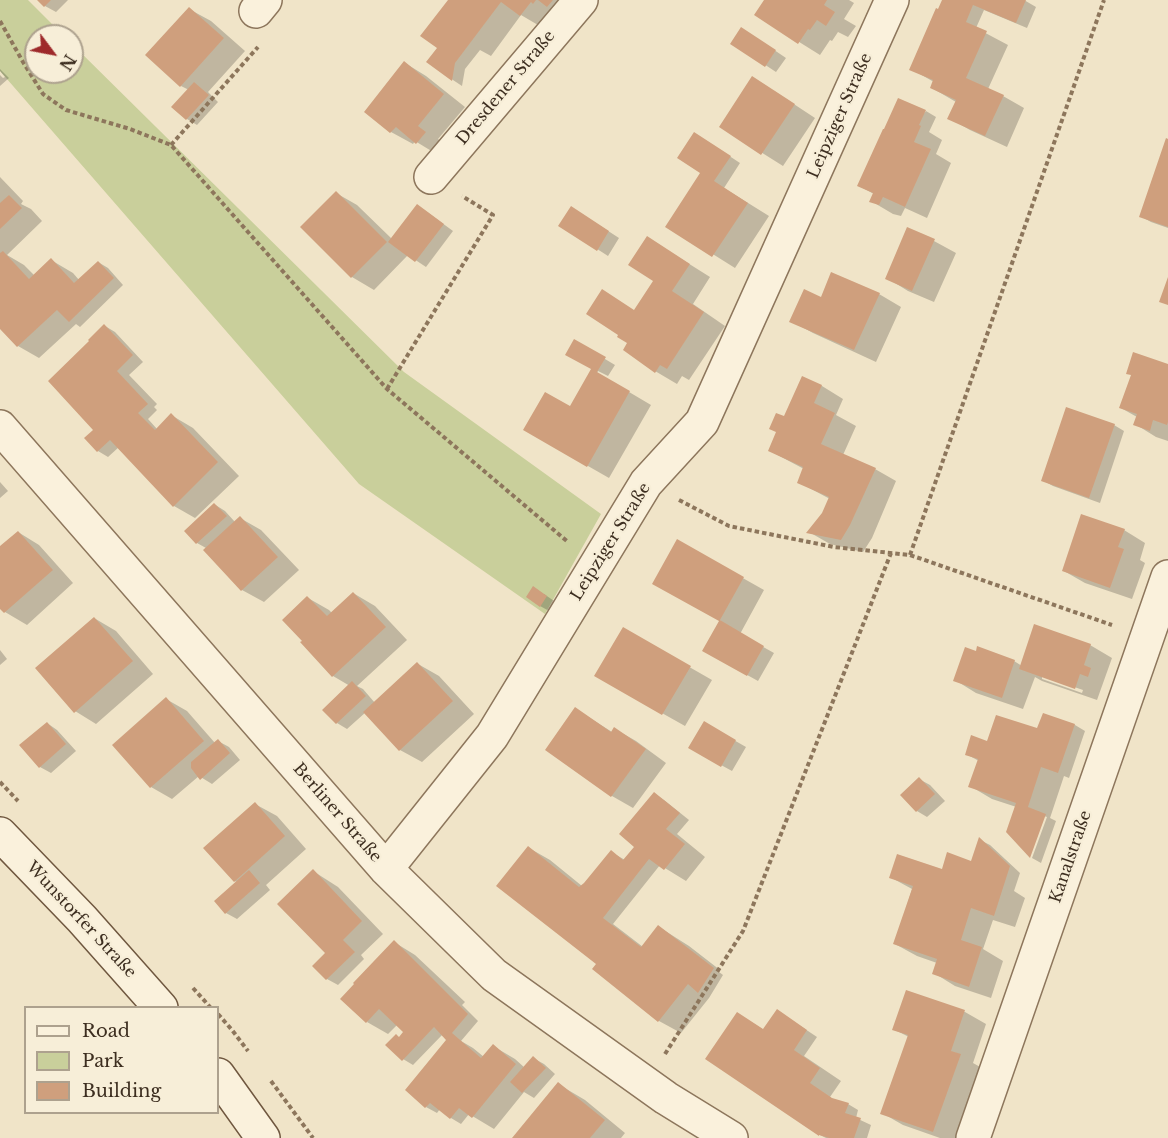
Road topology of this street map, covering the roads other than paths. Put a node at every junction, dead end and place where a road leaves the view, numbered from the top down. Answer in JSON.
{"nodes":[{"id":1,"x":581,"y":0,"type":"edge"},
{"id":2,"x":892,"y":0,"type":"edge"},
{"id":3,"x":430,"y":177,"type":"road end"},
{"id":4,"x":0,"y":427,"type":"edge"},
{"id":5,"x":1168,"y":577,"type":"edge"},
{"id":6,"x":0,"y":834,"type":"edge"},
{"id":7,"x":386,"y":868,"type":"junction"},
{"id":8,"x":159,"y":1006,"type":"edge"},
{"id":9,"x":219,"y":1076,"type":"edge"},
{"id":10,"x":262,"y":1138,"type":"edge"},
{"id":11,"x":731,"y":1138,"type":"edge"},
{"id":12,"x":973,"y":1138,"type":"edge"}],
"edges":[{"from":1,"to":3,"type":"street","name":"Dresdener Straße"},
{"from":2,"to":7,"type":"street","name":"Leipziger Straße"},
{"from":4,"to":7,"type":"street","name":"Berliner Straße"},
{"from":5,"to":12,"type":"street","name":"Kanalstraße"},
{"from":6,"to":8,"type":"street","name":"Wunstorfer Straße"},
{"from":7,"to":11,"type":"street","name":"Berliner Straße"},
{"from":9,"to":10,"type":"street"}]}
